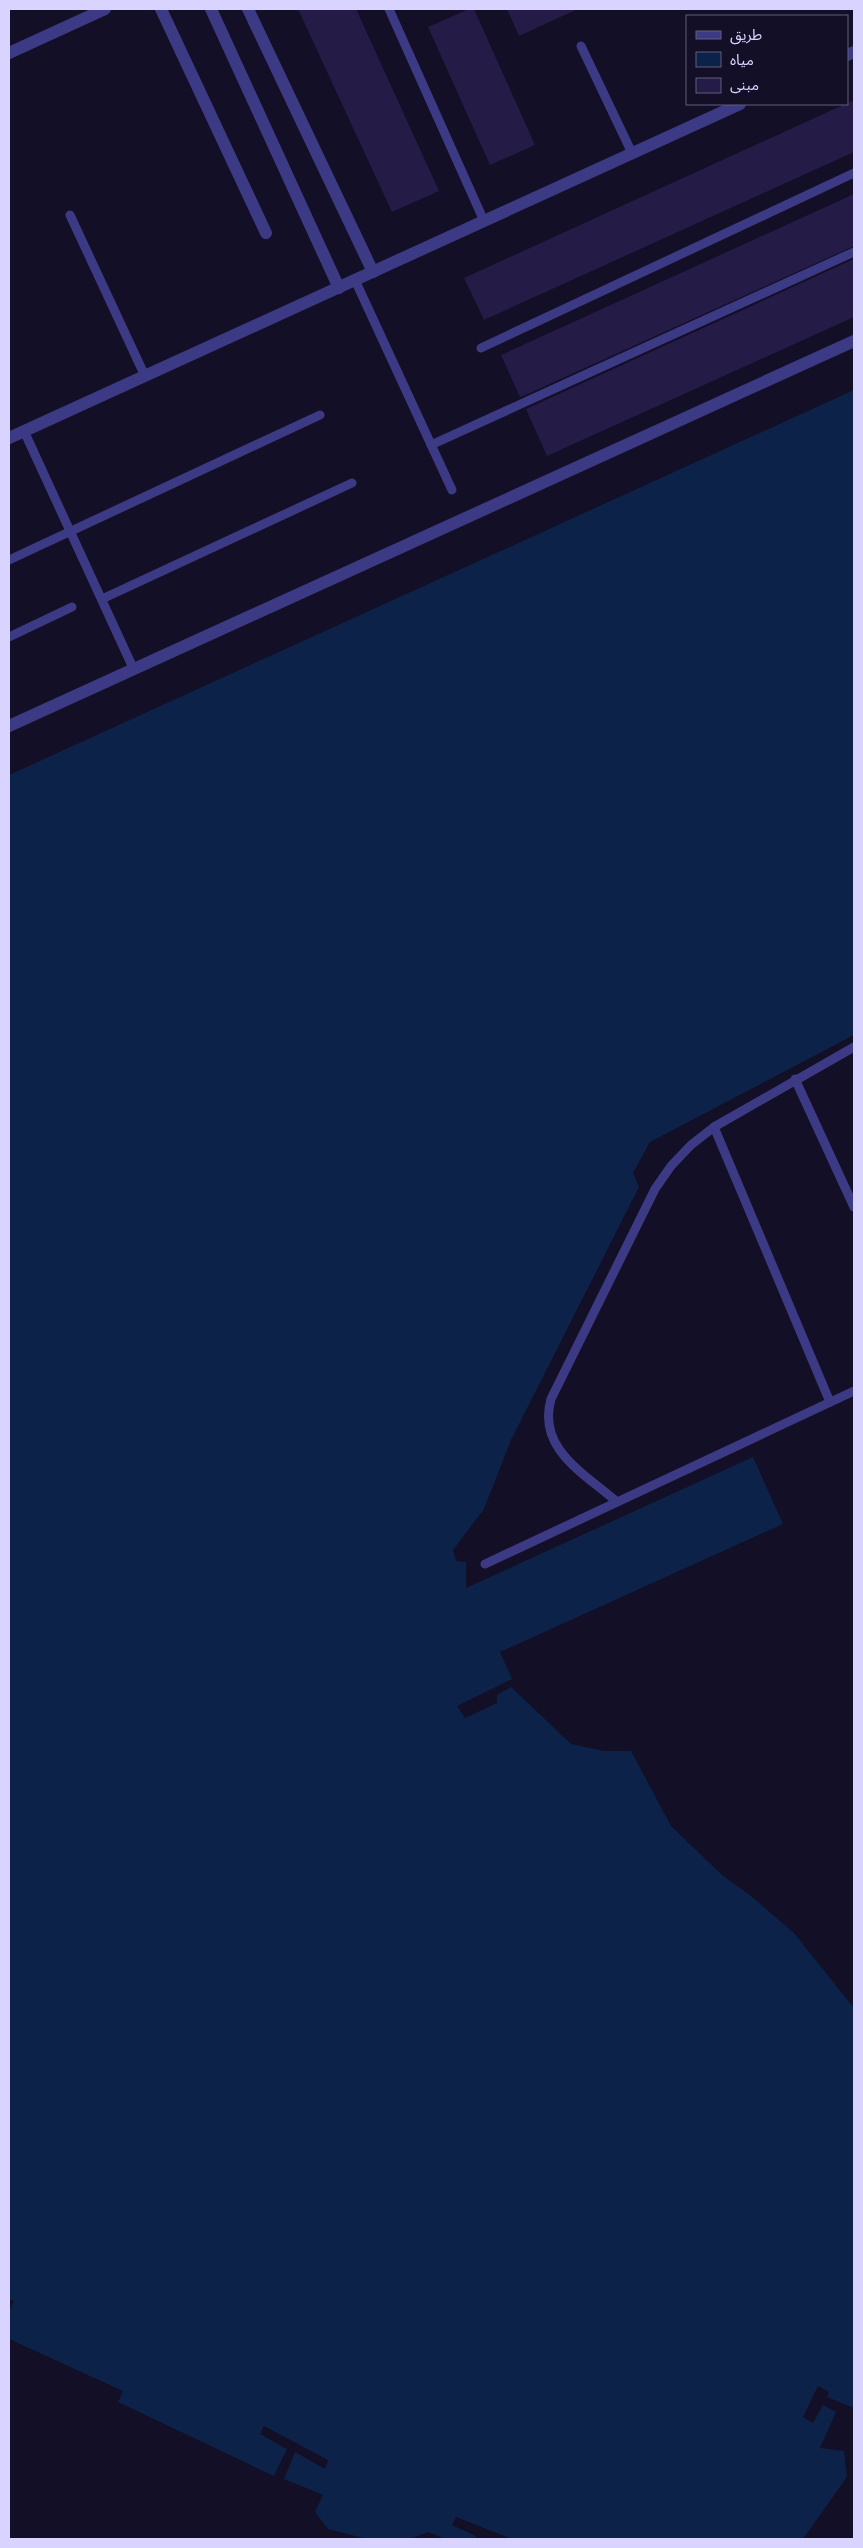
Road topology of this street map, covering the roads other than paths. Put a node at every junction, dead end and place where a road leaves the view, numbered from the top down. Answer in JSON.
{"nodes":[{"id":1,"x":105,"y":9,"type":"edge"},
{"id":2,"x":161,"y":9,"type":"edge"},
{"id":3,"x":212,"y":9,"type":"edge"},
{"id":4,"x":248,"y":9,"type":"edge"},
{"id":5,"x":389,"y":9,"type":"edge"},
{"id":6,"x":581,"y":46,"type":"dead end"},
{"id":7,"x":9,"y":53,"type":"edge"},
{"id":8,"x":738,"y":105,"type":"edge"},
{"id":9,"x":632,"y":153,"type":"junction"},
{"id":10,"x":854,"y":173,"type":"edge"},
{"id":11,"x":70,"y":215,"type":"dead end"},
{"id":12,"x":484,"y":221,"type":"junction"},
{"id":13,"x":266,"y":234,"type":"dead end"},
{"id":14,"x":854,"y":252,"type":"edge"},
{"id":15,"x":372,"y":272,"type":"junction"},
{"id":16,"x":355,"y":280,"type":"junction"},
{"id":17,"x":339,"y":288,"type":"junction"},
{"id":18,"x":854,"y":341,"type":"edge"},
{"id":19,"x":481,"y":348,"type":"dead end"},
{"id":20,"x":145,"y":376,"type":"junction"},
{"id":21,"x":320,"y":415,"type":"dead end"},
{"id":22,"x":24,"y":431,"type":"junction"},
{"id":23,"x":9,"y":438,"type":"edge"},
{"id":24,"x":431,"y":445,"type":"junction"},
{"id":25,"x":352,"y":483,"type":"dead end"},
{"id":26,"x":452,"y":490,"type":"dead end"},
{"id":27,"x":71,"y":531,"type":"junction"},
{"id":28,"x":9,"y":560,"type":"edge"},
{"id":29,"x":102,"y":600,"type":"junction"},
{"id":30,"x":72,"y":607,"type":"dead end"},
{"id":31,"x":9,"y":637,"type":"edge"},
{"id":32,"x":134,"y":670,"type":"junction"},
{"id":33,"x":9,"y":726,"type":"edge"},
{"id":34,"x":854,"y":1047,"type":"edge"},
{"id":35,"x":795,"y":1080,"type":"junction"},
{"id":36,"x":714,"y":1127,"type":"junction"},
{"id":37,"x":854,"y":1207,"type":"edge"},
{"id":38,"x":854,"y":1391,"type":"edge"},
{"id":39,"x":830,"y":1402,"type":"junction"},
{"id":40,"x":617,"y":1502,"type":"junction"},
{"id":41,"x":485,"y":1564,"type":"dead end"}],
"edges":[{"from":1,"to":7,"type":"street"},
{"from":2,"to":13,"type":"street"},
{"from":3,"to":17,"type":"street"},
{"from":4,"to":15,"type":"street"},
{"from":5,"to":12,"type":"lane"},
{"from":6,"to":9,"type":"lane"},
{"from":8,"to":9,"type":"street"},
{"from":9,"to":12,"type":"street"},
{"from":10,"to":19,"type":"lane"},
{"from":11,"to":20,"type":"lane"},
{"from":12,"to":15,"type":"street"},
{"from":14,"to":24,"type":"lane"},
{"from":15,"to":16,"type":"street"},
{"from":16,"to":17,"type":"street"},
{"from":16,"to":24,"type":"lane"},
{"from":17,"to":20,"type":"street"},
{"from":18,"to":32,"type":"street"},
{"from":20,"to":22,"type":"street"},
{"from":21,"to":27,"type":"lane"},
{"from":22,"to":23,"type":"street"},
{"from":22,"to":27,"type":"lane"},
{"from":24,"to":26,"type":"lane"},
{"from":25,"to":29,"type":"lane"},
{"from":27,"to":28,"type":"lane"},
{"from":27,"to":29,"type":"lane"},
{"from":29,"to":32,"type":"lane"},
{"from":30,"to":31,"type":"lane"},
{"from":32,"to":33,"type":"street"},
{"from":34,"to":35,"type":"lane"},
{"from":35,"to":36,"type":"lane"},
{"from":35,"to":37,"type":"lane"},
{"from":36,"to":39,"type":"lane"},
{"from":36,"to":40,"type":"lane"},
{"from":38,"to":39,"type":"lane"},
{"from":39,"to":40,"type":"lane"},
{"from":40,"to":41,"type":"lane"}]}
